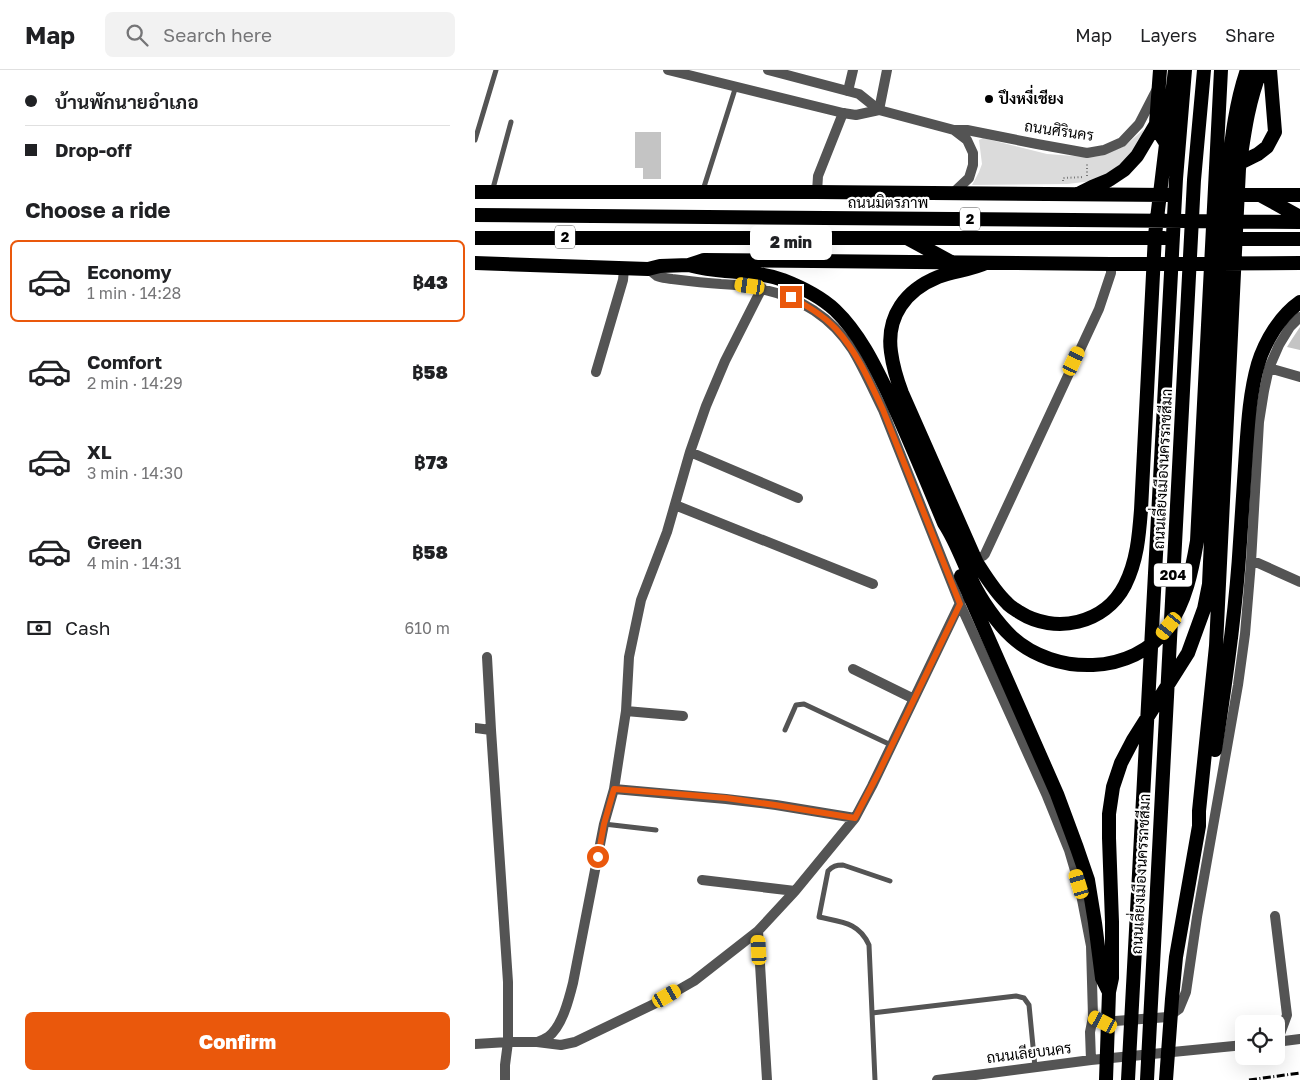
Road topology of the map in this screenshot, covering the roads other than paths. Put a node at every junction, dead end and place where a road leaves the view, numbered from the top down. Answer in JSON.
{"nodes":[{"id":1,"x":496,"y":70,"type":"edge"},
{"id":2,"x":668,"y":70,"type":"edge"},
{"id":3,"x":768,"y":70,"type":"edge"},
{"id":4,"x":853,"y":70,"type":"edge"},
{"id":5,"x":887,"y":70,"type":"edge"},
{"id":6,"x":1160,"y":70,"type":"edge"},
{"id":7,"x":1175,"y":70,"type":"edge"},
{"id":8,"x":1185,"y":70,"type":"edge"},
{"id":9,"x":1205,"y":70,"type":"edge"},
{"id":10,"x":1221,"y":70,"type":"edge"},
{"id":11,"x":1247,"y":70,"type":"edge"},
{"id":12,"x":1268,"y":72,"type":"edge"},
{"id":13,"x":736,"y":86,"type":"junction"},
{"id":14,"x":1158,"y":87,"type":"junction"},
{"id":15,"x":848,"y":91,"type":"junction"},
{"id":16,"x":879,"y":110,"type":"junction"},
{"id":17,"x":843,"y":113,"type":"junction"},
{"id":18,"x":511,"y":122,"type":"dead end"},
{"id":19,"x":1156,"y":124,"type":"junction"},
{"id":20,"x":954,"y":130,"type":"junction"},
{"id":21,"x":475,"y":140,"type":"edge"},
{"id":22,"x":475,"y":192,"type":"edge"},
{"id":23,"x":492,"y":192,"type":"junction"},
{"id":24,"x":817,"y":192,"type":"junction"},
{"id":25,"x":703,"y":193,"type":"junction"},
{"id":26,"x":952,"y":194,"type":"junction"},
{"id":27,"x":1077,"y":195,"type":"junction"},
{"id":28,"x":1259,"y":195,"type":"junction"},
{"id":29,"x":1300,"y":195,"type":"edge"},
{"id":30,"x":475,"y":215,"type":"edge"},
{"id":31,"x":1300,"y":217,"type":"edge"},
{"id":32,"x":1300,"y":222,"type":"edge"},
{"id":33,"x":905,"y":237,"type":"junction"},
{"id":34,"x":475,"y":238,"type":"edge"},
{"id":35,"x":1300,"y":239,"type":"edge"},
{"id":36,"x":475,"y":263,"type":"edge"},
{"id":37,"x":952,"y":263,"type":"junction"},
{"id":38,"x":986,"y":263,"type":"junction"},
{"id":39,"x":1300,"y":263,"type":"edge"},
{"id":40,"x":1111,"y":264,"type":"junction"},
{"id":41,"x":689,"y":265,"type":"junction"},
{"id":42,"x":624,"y":268,"type":"junction"},
{"id":43,"x":648,"y":269,"type":"junction"},
{"id":44,"x":762,"y":288,"type":"junction"},
{"id":45,"x":1300,"y":302,"type":"edge"},
{"id":46,"x":1300,"y":317,"type":"edge"},
{"id":47,"x":1218,"y":349,"type":"junction"},
{"id":48,"x":1269,"y":368,"type":"junction"},
{"id":49,"x":595,"y":372,"type":"dead end"},
{"id":50,"x":1300,"y":377,"type":"edge"},
{"id":51,"x":690,"y":452,"type":"junction"},
{"id":52,"x":798,"y":498,"type":"dead end"},
{"id":53,"x":675,"y":505,"type":"junction"},
{"id":54,"x":944,"y":523,"type":"junction"},
{"id":55,"x":984,"y":556,"type":"dead end"},
{"id":56,"x":1251,"y":562,"type":"junction"},
{"id":57,"x":1300,"y":582,"type":"edge"},
{"id":58,"x":873,"y":584,"type":"dead end"},
{"id":59,"x":961,"y":601,"type":"junction"},
{"id":60,"x":487,"y":657,"type":"dead end"},
{"id":61,"x":853,"y":669,"type":"dead end"},
{"id":62,"x":914,"y":699,"type":"junction"},
{"id":63,"x":626,"y":711,"type":"junction"},
{"id":64,"x":683,"y":716,"type":"dead end"},
{"id":65,"x":475,"y":728,"type":"edge"},
{"id":66,"x":491,"y":730,"type":"junction"},
{"id":67,"x":785,"y":730,"type":"dead end"},
{"id":68,"x":892,"y":745,"type":"junction"},
{"id":69,"x":614,"y":789,"type":"junction"},
{"id":70,"x":855,"y":818,"type":"junction"},
{"id":71,"x":604,"y":824,"type":"junction"},
{"id":72,"x":1199,"y":826,"type":"junction"},
{"id":73,"x":656,"y":830,"type":"dead end"},
{"id":74,"x":703,"y":880,"type":"dead end"},
{"id":75,"x":890,"y":881,"type":"dead end"},
{"id":76,"x":795,"y":891,"type":"junction"},
{"id":77,"x":1275,"y":916,"type":"dead end"},
{"id":78,"x":758,"y":931,"type":"junction"},
{"id":79,"x":1109,"y":992,"type":"junction"},
{"id":80,"x":872,"y":1013,"type":"junction"},
{"id":81,"x":1093,"y":1017,"type":"junction"},
{"id":82,"x":1285,"y":1020,"type":"edge"},
{"id":83,"x":1300,"y":1039,"type":"edge"},
{"id":84,"x":1285,"y":1041,"type":"edge"},
{"id":85,"x":508,"y":1042,"type":"junction"},
{"id":86,"x":537,"y":1042,"type":"junction"},
{"id":87,"x":475,"y":1044,"type":"edge"},
{"id":88,"x":1235,"y":1046,"type":"edge"},
{"id":89,"x":1091,"y":1060,"type":"junction"},
{"id":90,"x":1035,"y":1067,"type":"junction"},
{"id":91,"x":505,"y":1080,"type":"edge"},
{"id":92,"x":767,"y":1080,"type":"edge"},
{"id":93,"x":875,"y":1080,"type":"edge"},
{"id":94,"x":937,"y":1080,"type":"edge"},
{"id":95,"x":1106,"y":1080,"type":"edge"},
{"id":96,"x":1128,"y":1080,"type":"edge"},
{"id":97,"x":1147,"y":1080,"type":"edge"},
{"id":98,"x":1166,"y":1080,"type":"edge"}],
"edges":[{"from":1,"to":21,"type":"lane"},
{"from":2,"to":13,"type":"street","name":"ถนนศิรินคร"},
{"from":3,"to":15,"type":"street","name":"ถนนศิรินคร"},
{"from":4,"to":15,"type":"street"},
{"from":5,"to":16,"type":"street"},
{"from":6,"to":14,"type":"highway"},
{"from":7,"to":38,"type":"highway"},
{"from":8,"to":96,"type":"highway","name":"ถนนเลี่ยงเมืองนครราชสีมา","number":"204"},
{"from":9,"to":97,"type":"highway","name":"ถนนเลี่ยงเมืองนครราชสีมา","number":"204"},
{"from":10,"to":47,"type":"highway"},
{"from":11,"to":47,"type":"highway"},
{"from":12,"to":19,"type":"highway"},
{"from":12,"to":47,"type":"highway"},
{"from":13,"to":17,"type":"street","name":"ถนนศิรินคร"},
{"from":13,"to":25,"type":"lane"},
{"from":14,"to":19,"type":"highway"},
{"from":14,"to":20,"type":"street","name":"ถนนศิรินคร"},
{"from":15,"to":16,"type":"street","name":"ถนนศิรินคร"},
{"from":16,"to":17,"type":"street","name":"ถนนศิรินคร"},
{"from":16,"to":20,"type":"street","name":"ถนนศิรินคร"},
{"from":17,"to":24,"type":"street"},
{"from":18,"to":23,"type":"lane"},
{"from":19,"to":27,"type":"highway"},
{"from":20,"to":26,"type":"street"},
{"from":22,"to":23,"type":"highway"},
{"from":23,"to":25,"type":"highway"},
{"from":24,"to":25,"type":"highway"},
{"from":24,"to":26,"type":"highway"},
{"from":26,"to":27,"type":"highway"},
{"from":27,"to":28,"type":"highway"},
{"from":28,"to":29,"type":"highway"},
{"from":28,"to":31,"type":"highway"},
{"from":30,"to":32,"type":"highway","name":"ถนนมิตรภาพ","number":"2"},
{"from":33,"to":34,"type":"highway","number":"2"},
{"from":33,"to":35,"type":"highway","number":"2"},
{"from":33,"to":37,"type":"highway"},
{"from":36,"to":42,"type":"highway"},
{"from":37,"to":38,"type":"highway"},
{"from":37,"to":41,"type":"highway"},
{"from":38,"to":40,"type":"highway"},
{"from":39,"to":40,"type":"highway"},
{"from":40,"to":55,"type":"street"},
{"from":41,"to":43,"type":"highway"},
{"from":41,"to":54,"type":"highway"},
{"from":42,"to":43,"type":"highway"},
{"from":42,"to":49,"type":"street"},
{"from":43,"to":44,"type":"street"},
{"from":44,"to":51,"type":"street"},
{"from":44,"to":59,"type":"street"},
{"from":45,"to":72,"type":"highway"},
{"from":46,"to":48,"type":"street"},
{"from":47,"to":54,"type":"highway"},
{"from":47,"to":72,"type":"highway"},
{"from":47,"to":79,"type":"highway"},
{"from":48,"to":50,"type":"street"},
{"from":48,"to":56,"type":"street"},
{"from":51,"to":52,"type":"street"},
{"from":51,"to":53,"type":"street"},
{"from":53,"to":58,"type":"street"},
{"from":53,"to":63,"type":"street"},
{"from":54,"to":79,"type":"highway"},
{"from":56,"to":57,"type":"street"},
{"from":56,"to":81,"type":"street"},
{"from":59,"to":62,"type":"street"},
{"from":59,"to":81,"type":"street"},
{"from":60,"to":66,"type":"street"},
{"from":61,"to":62,"type":"street"},
{"from":62,"to":68,"type":"street"},
{"from":63,"to":64,"type":"street"},
{"from":63,"to":69,"type":"street"},
{"from":65,"to":66,"type":"street"},
{"from":66,"to":85,"type":"street"},
{"from":67,"to":68,"type":"lane"},
{"from":68,"to":70,"type":"street"},
{"from":69,"to":70,"type":"street"},
{"from":69,"to":71,"type":"street"},
{"from":70,"to":76,"type":"street"},
{"from":71,"to":73,"type":"lane"},
{"from":71,"to":86,"type":"street"},
{"from":72,"to":98,"type":"highway"},
{"from":74,"to":76,"type":"street"},
{"from":75,"to":80,"type":"lane"},
{"from":76,"to":78,"type":"street"},
{"from":77,"to":82,"type":"street"},
{"from":78,"to":86,"type":"street"},
{"from":78,"to":92,"type":"street"},
{"from":79,"to":95,"type":"highway"},
{"from":80,"to":90,"type":"lane"},
{"from":80,"to":93,"type":"lane"},
{"from":81,"to":89,"type":"street"},
{"from":83,"to":84,"type":"street"},
{"from":85,"to":86,"type":"street"},
{"from":85,"to":87,"type":"street"},
{"from":85,"to":91,"type":"street"},
{"from":88,"to":89,"type":"street","name":"ถนนเลียบนคร"},
{"from":89,"to":90,"type":"street","name":"ถนนเลียบนคร"},
{"from":90,"to":94,"type":"street","name":"ถนนเลียบนคร"}]}
